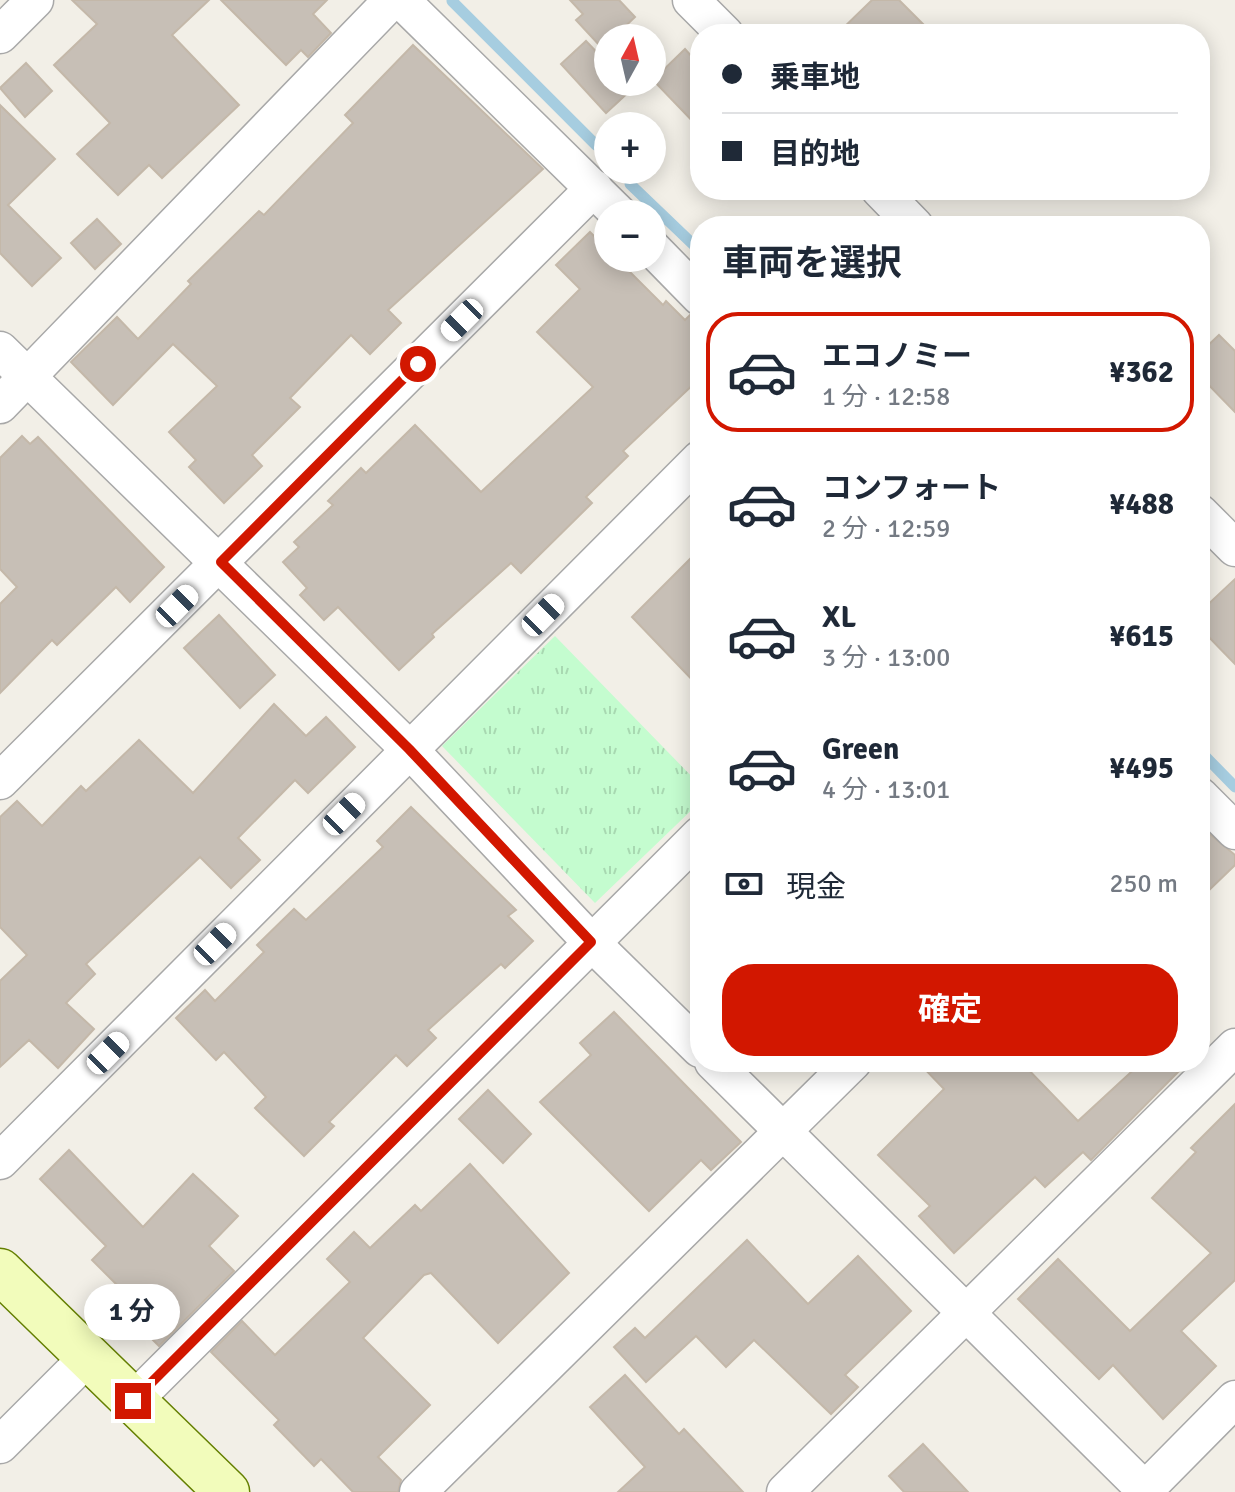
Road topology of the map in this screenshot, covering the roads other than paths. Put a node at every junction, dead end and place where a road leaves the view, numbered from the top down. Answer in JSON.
{"nodes":[{"id":1,"x":35,"y":0,"type":"edge"},
{"id":2,"x":392,"y":0,"type":"edge"},
{"id":3,"x":401,"y":0,"type":"edge"},
{"id":4,"x":691,"y":0,"type":"edge"},
{"id":5,"x":715,"y":24,"type":"edge"},
{"id":6,"x":0,"y":35,"type":"edge"},
{"id":7,"x":594,"y":188,"type":"junction"},
{"id":8,"x":606,"y":200,"type":"edge"},
{"id":9,"x":890,"y":200,"type":"edge"},
{"id":10,"x":905,"y":216,"type":"edge"},
{"id":11,"x":666,"y":262,"type":"edge"},
{"id":12,"x":690,"y":287,"type":"edge"},
{"id":13,"x":0,"y":350,"type":"edge"},
{"id":14,"x":27,"y":378,"type":"junction"},
{"id":15,"x":0,"y":405,"type":"edge"},
{"id":16,"x":690,"y":469,"type":"edge"},
{"id":17,"x":1210,"y":523,"type":"edge"},
{"id":18,"x":1235,"y":548,"type":"edge"},
{"id":19,"x":221,"y":562,"type":"junction"},
{"id":20,"x":409,"y":749,"type":"junction"},
{"id":21,"x":0,"y":781,"type":"edge"},
{"id":22,"x":1210,"y":806,"type":"edge"},
{"id":23,"x":1235,"y":831,"type":"edge"},
{"id":24,"x":690,"y":845,"type":"edge"},
{"id":25,"x":591,"y":942,"type":"junction"},
{"id":26,"x":690,"y":1039,"type":"edge"},
{"id":27,"x":1235,"y":1047,"type":"edge"},
{"id":28,"x":723,"y":1072,"type":"edge"},
{"id":29,"x":843,"y":1072,"type":"edge"},
{"id":30,"x":1210,"y":1072,"type":"edge"},
{"id":31,"x":1210,"y":1072,"type":"edge"},
{"id":32,"x":784,"y":1131,"type":"junction"},
{"id":33,"x":0,"y":1161,"type":"edge"},
{"id":34,"x":0,"y":1271,"type":"edge"},
{"id":35,"x":964,"y":1313,"type":"junction"},
{"id":36,"x":87,"y":1358,"type":"junction"},
{"id":37,"x":1235,"y":1399,"type":"edge"},
{"id":38,"x":133,"y":1401,"type":"junction"},
{"id":39,"x":0,"y":1445,"type":"edge"},
{"id":40,"x":1145,"y":1491,"type":"edge"},
{"id":41,"x":227,"y":1492,"type":"edge"},
{"id":42,"x":418,"y":1492,"type":"edge"},
{"id":43,"x":785,"y":1492,"type":"edge"}],
"edges":[{"from":1,"to":6,"type":"street"},
{"from":2,"to":14,"type":"street"},
{"from":3,"to":7,"type":"street"},
{"from":4,"to":5,"type":"street"},
{"from":7,"to":8,"type":"street"},
{"from":7,"to":19,"type":"street"},
{"from":9,"to":10,"type":"street"},
{"from":11,"to":12,"type":"street"},
{"from":13,"to":14,"type":"street"},
{"from":14,"to":15,"type":"street"},
{"from":14,"to":19,"type":"street"},
{"from":16,"to":20,"type":"street"},
{"from":17,"to":18,"type":"street"},
{"from":19,"to":20,"type":"street"},
{"from":19,"to":21,"type":"street"},
{"from":20,"to":25,"type":"street"},
{"from":20,"to":33,"type":"street"},
{"from":22,"to":23,"type":"street"},
{"from":24,"to":25,"type":"street"},
{"from":25,"to":26,"type":"street"},
{"from":25,"to":38,"type":"street"},
{"from":27,"to":30,"type":"street"},
{"from":28,"to":32,"type":"street"},
{"from":29,"to":32,"type":"street"},
{"from":31,"to":35,"type":"street"},
{"from":32,"to":35,"type":"street"},
{"from":32,"to":42,"type":"street"},
{"from":34,"to":36,"type":"street"},
{"from":35,"to":40,"type":"street"},
{"from":35,"to":43,"type":"street"},
{"from":36,"to":38,"type":"street"},
{"from":36,"to":39,"type":"street"},
{"from":37,"to":40,"type":"street"},
{"from":38,"to":41,"type":"street"}]}
